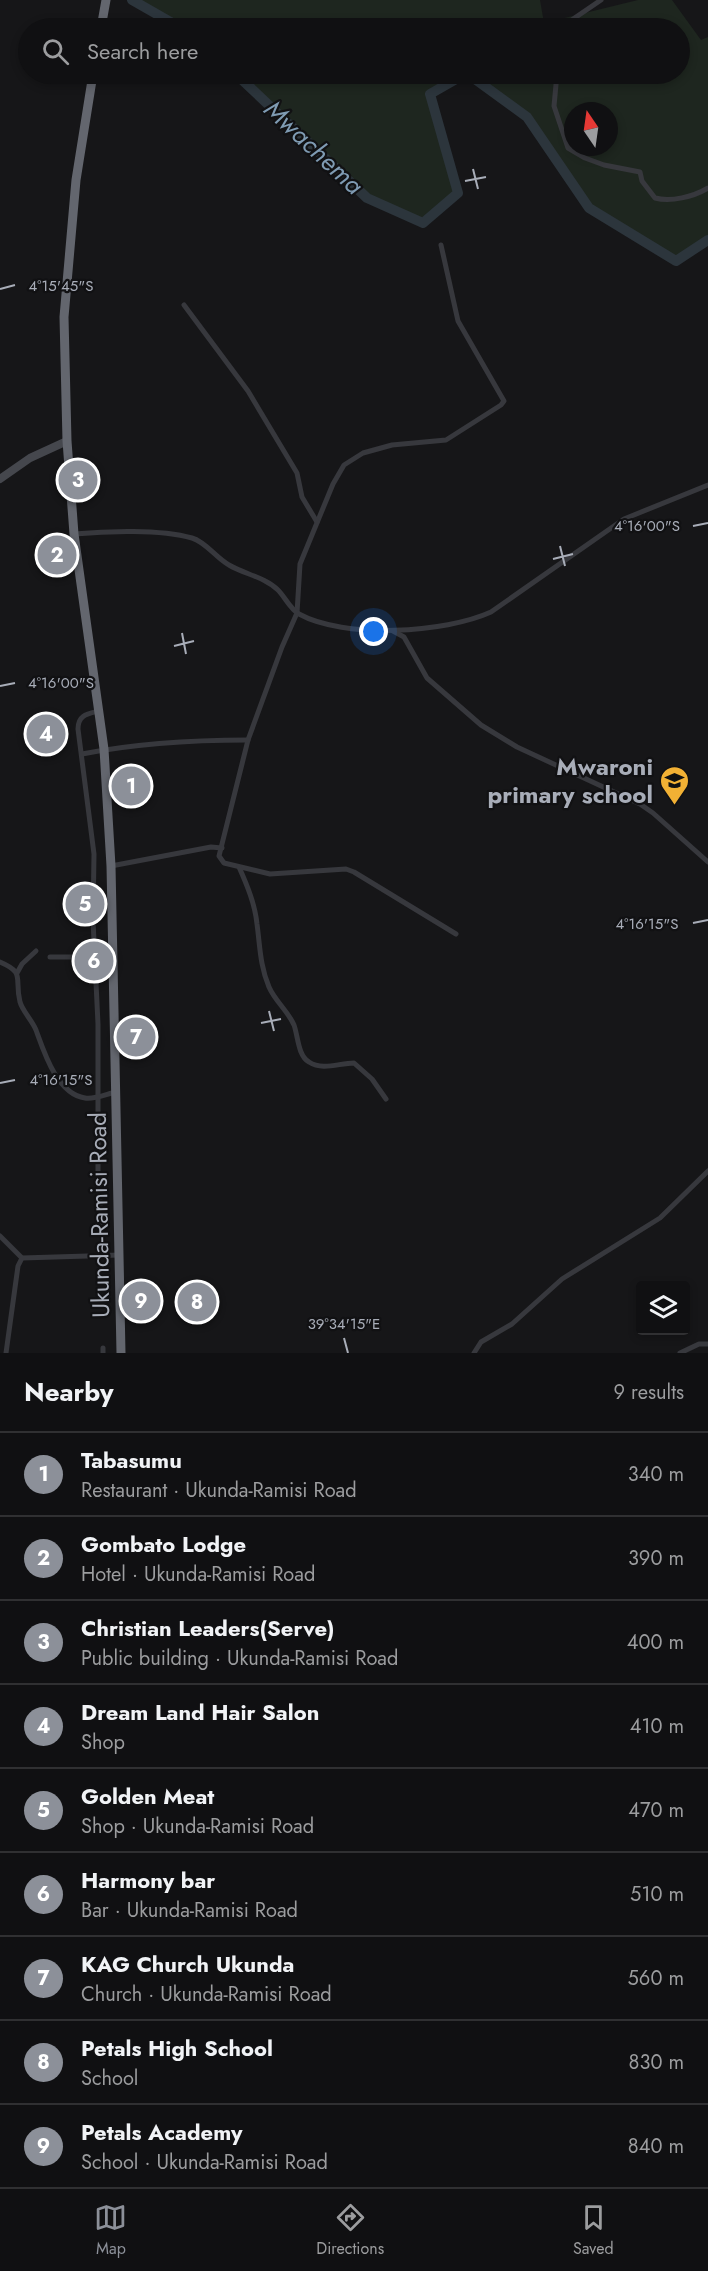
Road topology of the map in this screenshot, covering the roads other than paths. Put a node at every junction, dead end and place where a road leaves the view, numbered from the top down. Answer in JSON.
{"nodes":[{"id":1,"x":601,"y":0,"type":"edge"},
{"id":2,"x":106,"y":3,"type":"edge"},
{"id":3,"x":103,"y":18,"type":"edge"},
{"id":4,"x":575,"y":18,"type":"edge"},
{"id":5,"x":91,"y":84,"type":"edge"},
{"id":6,"x":556,"y":84,"type":"edge"},
{"id":7,"x":708,"y":188,"type":"edge"},
{"id":8,"x":441,"y":245,"type":"dead end"},
{"id":9,"x":184,"y":305,"type":"dead end"},
{"id":10,"x":67,"y":441,"type":"junction"},
{"id":11,"x":0,"y":479,"type":"edge"},
{"id":12,"x":708,"y":485,"type":"edge"},
{"id":13,"x":317,"y":522,"type":"junction"},
{"id":14,"x":74,"y":534,"type":"junction"},
{"id":15,"x":297,"y":613,"type":"junction"},
{"id":16,"x":392,"y":630,"type":"junction"},
{"id":17,"x":99,"y":711,"type":"junction"},
{"id":18,"x":248,"y":740,"type":"junction"},
{"id":19,"x":104,"y":749,"type":"junction"},
{"id":20,"x":82,"y":754,"type":"junction"},
{"id":21,"x":222,"y":848,"type":"junction"},
{"id":22,"x":707,"y":859,"type":"edge"},
{"id":23,"x":111,"y":866,"type":"junction"},
{"id":24,"x":239,"y":867,"type":"junction"},
{"id":25,"x":456,"y":934,"type":"dead end"},
{"id":26,"x":36,"y":951,"type":"dead end"},
{"id":27,"x":95,"y":954,"type":"junction"},
{"id":28,"x":50,"y":957,"type":"dead end"},
{"id":29,"x":0,"y":962,"type":"edge"},
{"id":30,"x":17,"y":973,"type":"junction"},
{"id":31,"x":98,"y":1024,"type":"junction"},
{"id":32,"x":114,"y":1025,"type":"junction"},
{"id":33,"x":116,"y":1092,"type":"junction"},
{"id":34,"x":97,"y":1096,"type":"junction"},
{"id":35,"x":386,"y":1099,"type":"dead end"},
{"id":36,"x":708,"y":1171,"type":"edge"},
{"id":37,"x":0,"y":1236,"type":"edge"},
{"id":38,"x":101,"y":1255,"type":"junction"},
{"id":39,"x":120,"y":1255,"type":"junction"},
{"id":40,"x":22,"y":1258,"type":"junction"},
{"id":41,"x":708,"y":1344,"type":"edge"},
{"id":42,"x":6,"y":1353,"type":"edge"},
{"id":43,"x":121,"y":1353,"type":"edge"},
{"id":44,"x":474,"y":1353,"type":"edge"},
{"id":45,"x":680,"y":1353,"type":"edge"}],
"edges":[{"from":1,"to":4,"type":"street"},
{"from":2,"to":3,"type":"highway"},
{"from":5,"to":10,"type":"highway","name":"Ukunda-Ramisi Road"},
{"from":6,"to":7,"type":"street"},
{"from":8,"to":13,"type":"street"},
{"from":9,"to":13,"type":"street"},
{"from":10,"to":11,"type":"street"},
{"from":10,"to":14,"type":"highway","name":"Ukunda-Ramisi Road"},
{"from":12,"to":16,"type":"street"},
{"from":13,"to":15,"type":"street"},
{"from":14,"to":15,"type":"street"},
{"from":14,"to":17,"type":"highway","name":"Ukunda-Ramisi Road"},
{"from":15,"to":16,"type":"street"},
{"from":15,"to":18,"type":"street"},
{"from":16,"to":22,"type":"street"},
{"from":17,"to":19,"type":"highway","name":"Ukunda-Ramisi Road"},
{"from":17,"to":20,"type":"street"},
{"from":18,"to":19,"type":"street"},
{"from":18,"to":21,"type":"street"},
{"from":19,"to":20,"type":"street"},
{"from":19,"to":23,"type":"highway","name":"Ukunda-Ramisi Road"},
{"from":20,"to":27,"type":"street"},
{"from":21,"to":23,"type":"street"},
{"from":21,"to":24,"type":"street"},
{"from":23,"to":32,"type":"highway","name":"Ukunda-Ramisi Road"},
{"from":24,"to":25,"type":"street"},
{"from":24,"to":35,"type":"street"},
{"from":26,"to":30,"type":"street"},
{"from":27,"to":28,"type":"street"},
{"from":27,"to":31,"type":"street"},
{"from":29,"to":30,"type":"street"},
{"from":30,"to":34,"type":"street"},
{"from":31,"to":32,"type":"street"},
{"from":31,"to":34,"type":"street"},
{"from":32,"to":33,"type":"highway","name":"Ukunda-Ramisi Road"},
{"from":33,"to":34,"type":"street"},
{"from":33,"to":39,"type":"highway","name":"Ukunda-Ramisi Road"},
{"from":34,"to":38,"type":"street"},
{"from":36,"to":44,"type":"street"},
{"from":37,"to":40,"type":"street"},
{"from":38,"to":39,"type":"street"},
{"from":38,"to":40,"type":"street"},
{"from":39,"to":43,"type":"highway","name":"Ukunda-Ramisi Road"},
{"from":40,"to":42,"type":"street"},
{"from":41,"to":45,"type":"street"}]}
